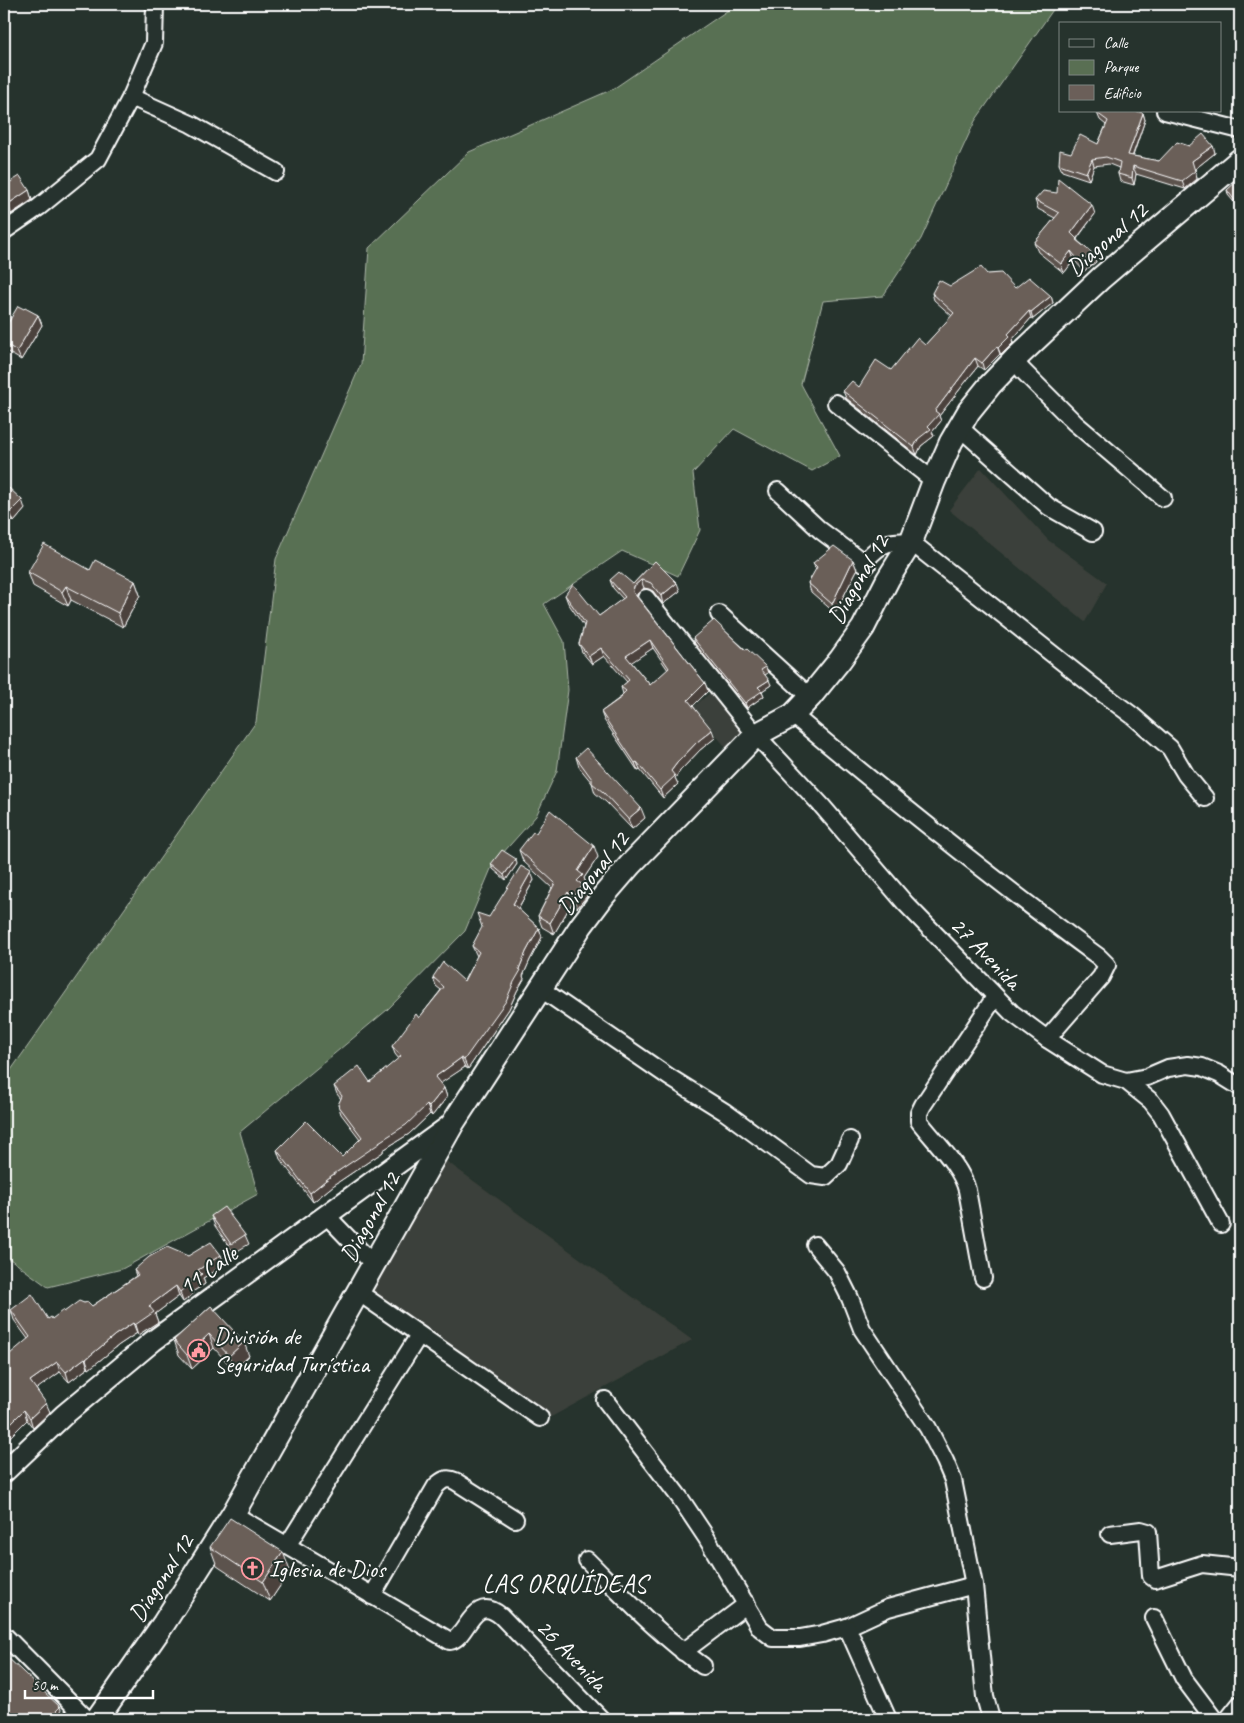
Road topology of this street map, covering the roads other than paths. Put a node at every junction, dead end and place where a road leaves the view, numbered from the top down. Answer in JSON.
{"nodes":[{"id":1,"x":155,"y":4,"type":"edge"},
{"id":2,"x":131,"y":97,"type":"junction"},
{"id":3,"x":1169,"y":112,"type":"edge"},
{"id":4,"x":1240,"y":130,"type":"edge"},
{"id":5,"x":1240,"y":160,"type":"edge"},
{"id":6,"x":276,"y":172,"type":"dead end"},
{"id":7,"x":4,"y":231,"type":"edge"},
{"id":8,"x":1014,"y":360,"type":"junction"},
{"id":9,"x":836,"y":403,"type":"dead end"},
{"id":10,"x":959,"y":427,"type":"junction"},
{"id":11,"x":934,"y":481,"type":"junction"},
{"id":12,"x":778,"y":491,"type":"dead end"},
{"id":13,"x":1164,"y":498,"type":"dead end"},
{"id":14,"x":1093,"y":532,"type":"dead end"},
{"id":15,"x":911,"y":542,"type":"junction"},
{"id":16,"x":867,"y":565,"type":"junction"},
{"id":17,"x":888,"y":580,"type":"junction"},
{"id":18,"x":646,"y":598,"type":"dead end"},
{"id":19,"x":720,"y":614,"type":"dead end"},
{"id":20,"x":810,"y":697,"type":"junction"},
{"id":21,"x":793,"y":715,"type":"junction"},
{"id":22,"x":756,"y":735,"type":"junction"},
{"id":23,"x":1205,"y":798,"type":"dead end"},
{"id":24,"x":541,"y":989,"type":"junction"},
{"id":25,"x":994,"y":997,"type":"junction"},
{"id":26,"x":1047,"y":1039,"type":"junction"},
{"id":27,"x":1126,"y":1082,"type":"junction"},
{"id":28,"x":1240,"y":1087,"type":"edge"},
{"id":29,"x":453,"y":1123,"type":"junction"},
{"id":30,"x":850,"y":1140,"type":"dead end"},
{"id":31,"x":326,"y":1215,"type":"junction"},
{"id":32,"x":1221,"y":1224,"type":"dead end"},
{"id":33,"x":815,"y":1244,"type":"dead end"},
{"id":34,"x":374,"y":1265,"type":"junction"},
{"id":35,"x":983,"y":1278,"type":"dead end"},
{"id":36,"x":358,"y":1292,"type":"junction"},
{"id":37,"x":419,"y":1335,"type":"junction"},
{"id":38,"x":605,"y":1400,"type":"dead end"},
{"id":39,"x":540,"y":1418,"type":"dead end"},
{"id":40,"x":4,"y":1472,"type":"edge"},
{"id":41,"x":233,"y":1514,"type":"junction"},
{"id":42,"x":515,"y":1520,"type":"dead end"},
{"id":43,"x":1110,"y":1534,"type":"dead end"},
{"id":44,"x":287,"y":1546,"type":"junction"},
{"id":45,"x":587,"y":1560,"type":"dead end"},
{"id":46,"x":1240,"y":1568,"type":"edge"},
{"id":47,"x":974,"y":1585,"type":"junction"},
{"id":48,"x":372,"y":1596,"type":"junction"},
{"id":49,"x":747,"y":1604,"type":"junction"},
{"id":50,"x":1154,"y":1618,"type":"dead end"},
{"id":51,"x":847,"y":1627,"type":"junction"},
{"id":52,"x":4,"y":1635,"type":"edge"},
{"id":53,"x":683,"y":1652,"type":"junction"},
{"id":54,"x":703,"y":1666,"type":"dead end"},
{"id":55,"x":1240,"y":1704,"type":"edge"},
{"id":56,"x":87,"y":1719,"type":"edge"},
{"id":57,"x":97,"y":1719,"type":"edge"},
{"id":58,"x":601,"y":1719,"type":"edge"},
{"id":59,"x":888,"y":1719,"type":"edge"},
{"id":60,"x":991,"y":1719,"type":"edge"},
{"id":61,"x":1214,"y":1719,"type":"edge"},
{"id":62,"x":1228,"y":1719,"type":"edge"}],
"edges":[{"from":1,"to":2,"type":"street"},
{"from":2,"to":6,"type":"street"},
{"from":2,"to":7,"type":"street"},
{"from":3,"to":4,"type":"street"},
{"from":5,"to":8,"type":"main road","name":"Diagonal 12"},
{"from":8,"to":10,"type":"main road","name":"Diagonal 12"},
{"from":8,"to":13,"type":"street"},
{"from":9,"to":11,"type":"street"},
{"from":10,"to":11,"type":"main road","name":"Diagonal 12"},
{"from":10,"to":14,"type":"street"},
{"from":11,"to":15,"type":"main road","name":"Diagonal 12"},
{"from":12,"to":16,"type":"street"},
{"from":15,"to":16,"type":"street"},
{"from":15,"to":17,"type":"main road","name":"Diagonal 12"},
{"from":15,"to":23,"type":"street"},
{"from":16,"to":17,"type":"street"},
{"from":17,"to":20,"type":"main road","name":"Diagonal 12"},
{"from":18,"to":22,"type":"street","name":"27 Avenida"},
{"from":19,"to":20,"type":"street"},
{"from":20,"to":21,"type":"main road","name":"Diagonal 12"},
{"from":21,"to":22,"type":"main road","name":"Diagonal 12"},
{"from":21,"to":26,"type":"street"},
{"from":22,"to":24,"type":"main road","name":"Diagonal 12"},
{"from":22,"to":25,"type":"street","name":"27 Avenida"},
{"from":24,"to":29,"type":"main road","name":"Diagonal 12"},
{"from":24,"to":30,"type":"street"},
{"from":25,"to":26,"type":"street","name":"27 Avenida"},
{"from":25,"to":35,"type":"street"},
{"from":26,"to":27,"type":"street","name":"27 Avenida"},
{"from":27,"to":28,"type":"street"},
{"from":27,"to":32,"type":"street"},
{"from":29,"to":31,"type":"street","name":"11 Calle"},
{"from":29,"to":34,"type":"main road","name":"Diagonal 12"},
{"from":31,"to":34,"type":"street"},
{"from":31,"to":40,"type":"street","name":"11 Calle"},
{"from":33,"to":47,"type":"street"},
{"from":34,"to":36,"type":"main road","name":"Diagonal 12"},
{"from":36,"to":37,"type":"street"},
{"from":36,"to":41,"type":"main road","name":"Diagonal 12"},
{"from":37,"to":39,"type":"street"},
{"from":37,"to":44,"type":"street"},
{"from":38,"to":49,"type":"street"},
{"from":41,"to":44,"type":"street","name":"26 Avenida"},
{"from":41,"to":57,"type":"main road","name":"Diagonal 12"},
{"from":42,"to":48,"type":"street"},
{"from":43,"to":46,"type":"street"},
{"from":44,"to":48,"type":"street","name":"26 Avenida"},
{"from":45,"to":53,"type":"street"},
{"from":47,"to":51,"type":"street"},
{"from":47,"to":60,"type":"street"},
{"from":48,"to":58,"type":"street","name":"26 Avenida"},
{"from":49,"to":51,"type":"street"},
{"from":49,"to":53,"type":"street"},
{"from":50,"to":61,"type":"street"},
{"from":51,"to":59,"type":"street"},
{"from":52,"to":56,"type":"street"},
{"from":53,"to":54,"type":"street"},
{"from":55,"to":62,"type":"street"}]}
